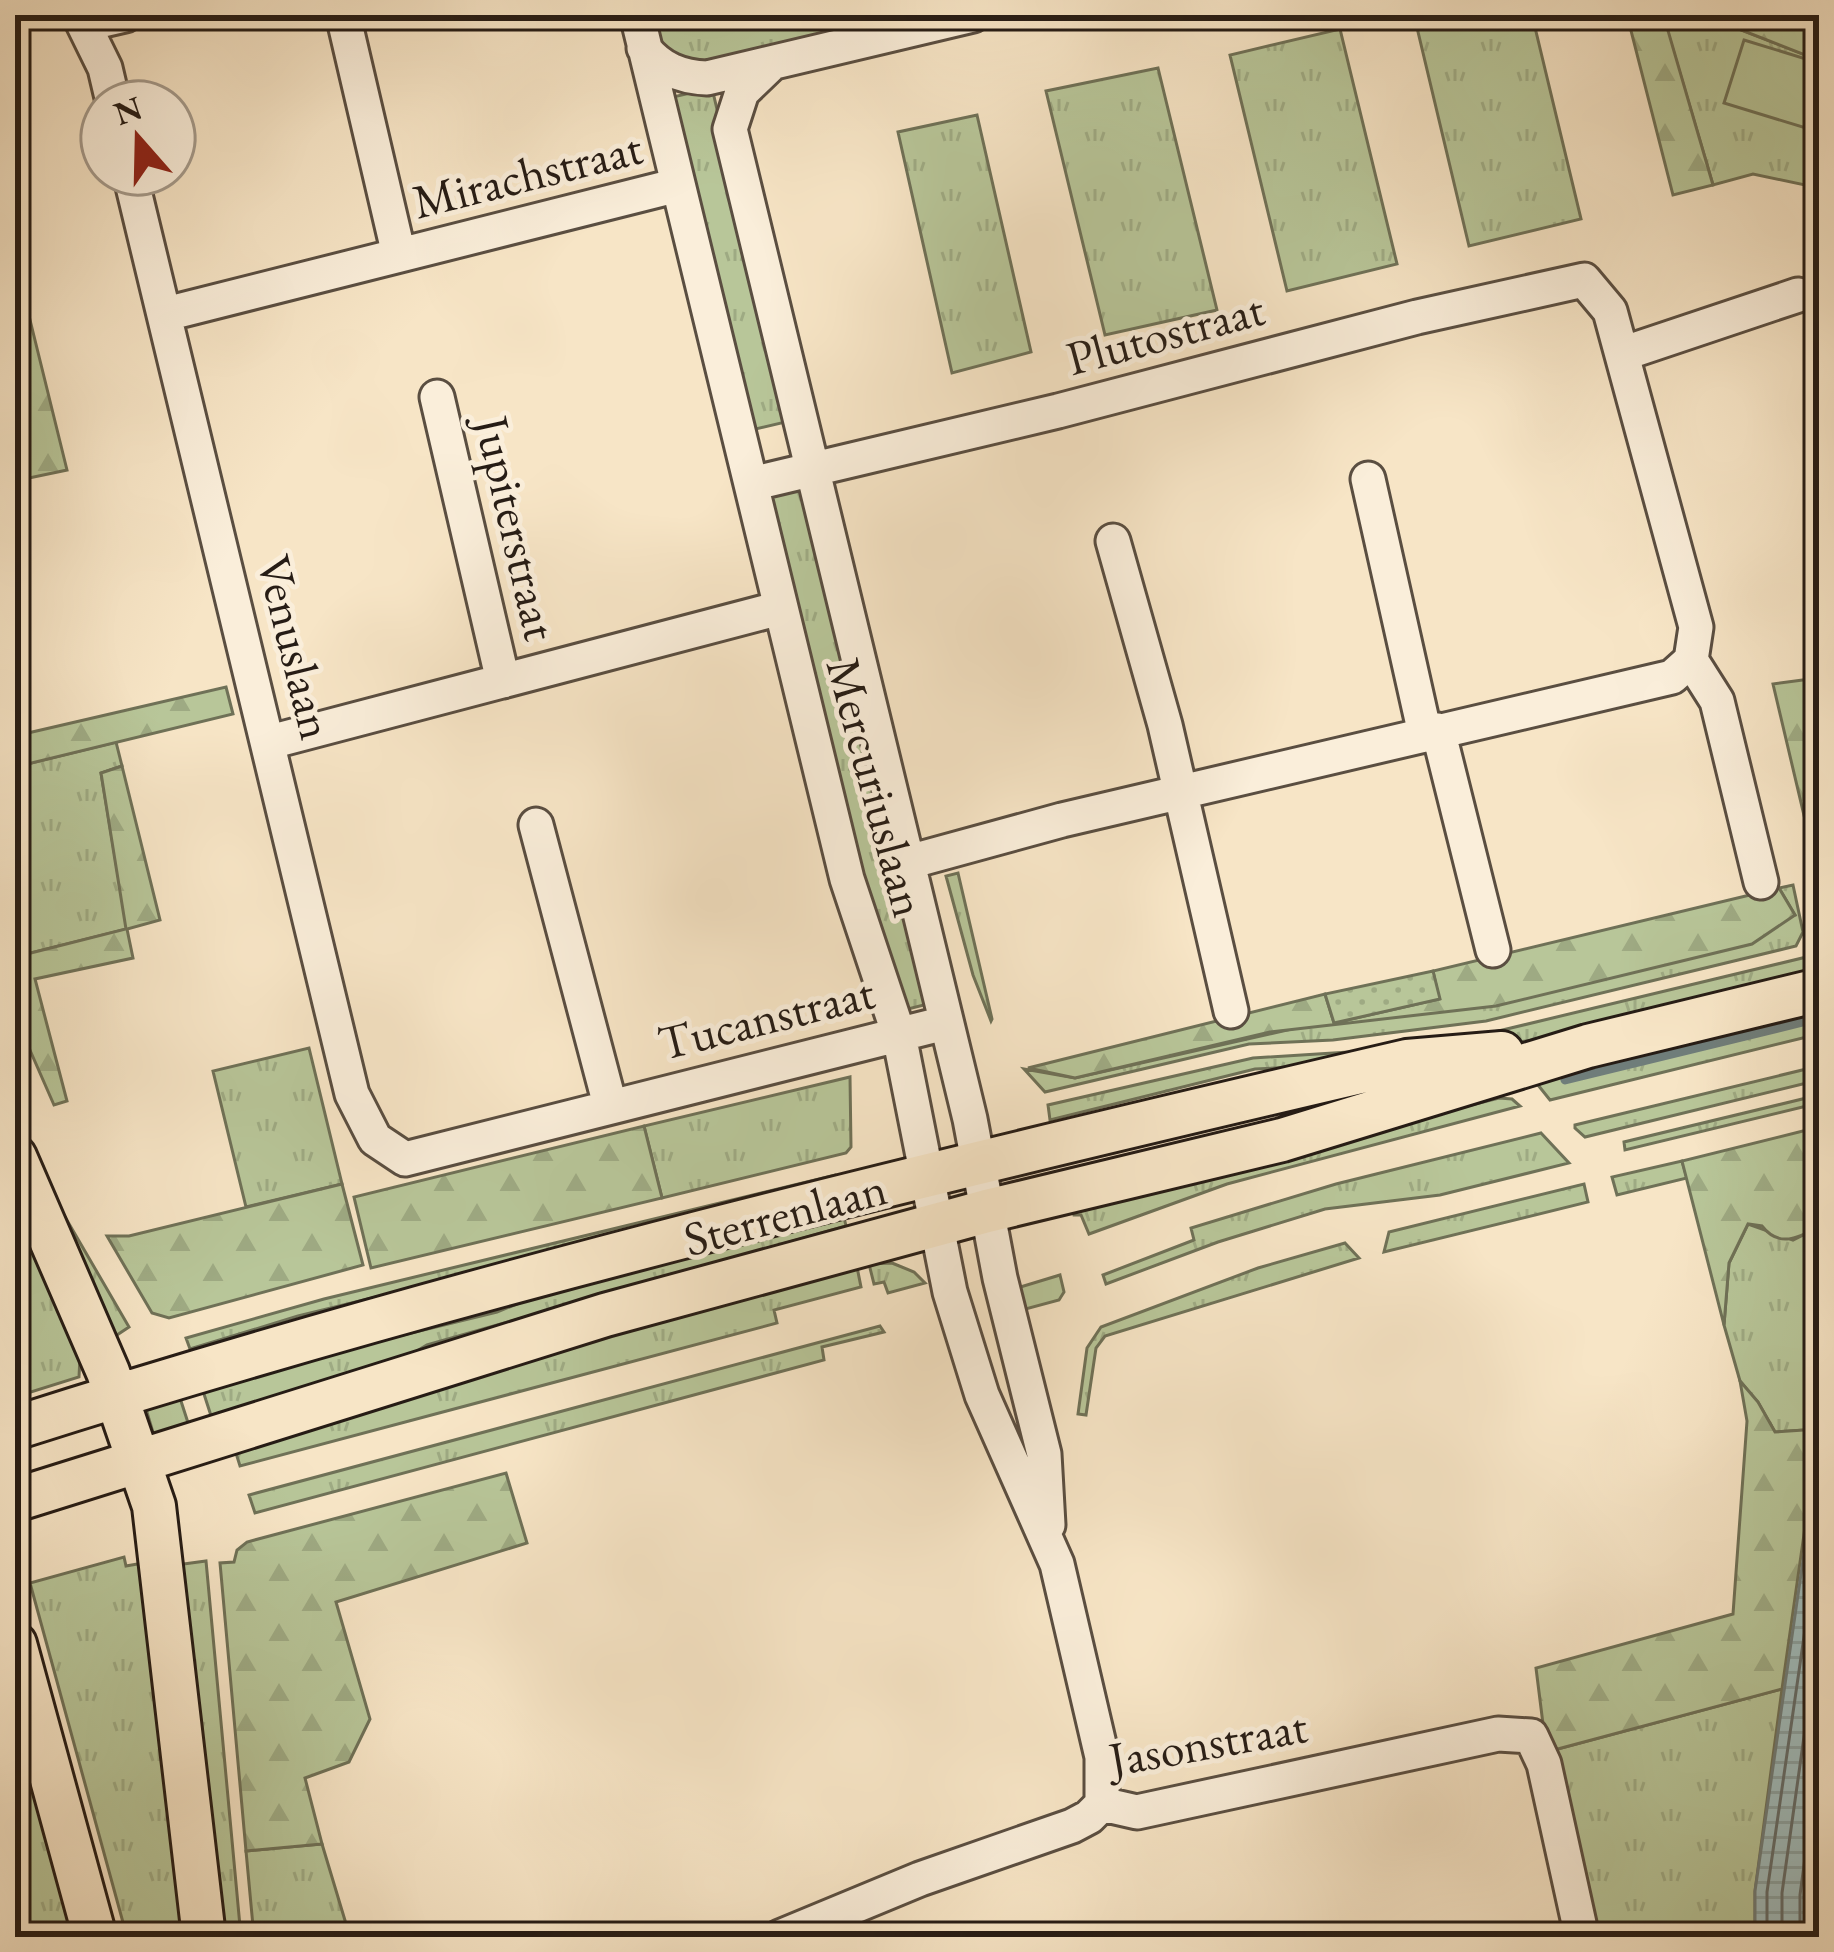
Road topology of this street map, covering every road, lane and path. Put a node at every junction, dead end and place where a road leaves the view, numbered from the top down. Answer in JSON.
{"nodes":[{"id":1,"x":125,"y":15,"type":"edge"},
{"id":2,"x":344,"y":15,"type":"edge"},
{"id":3,"x":973,"y":15,"type":"edge"},
{"id":4,"x":83,"y":19,"type":"edge"},
{"id":5,"x":640,"y":32,"type":"edge"},
{"id":6,"x":769,"y":66,"type":"junction"},
{"id":7,"x":107,"y":78,"type":"edge"},
{"id":8,"x":678,"y":185,"type":"junction"},
{"id":9,"x":136,"y":198,"type":"edge"},
{"id":10,"x":399,"y":256,"type":"junction"},
{"id":11,"x":1798,"y":295,"type":"dead end"},
{"id":12,"x":166,"y":314,"type":"junction"},
{"id":13,"x":1622,"y":353,"type":"junction"},
{"id":14,"x":437,"y":397,"type":"dead end"},
{"id":15,"x":812,"y":469,"type":"junction"},
{"id":16,"x":1369,"y":479,"type":"dead end"},
{"id":17,"x":751,"y":484,"type":"junction"},
{"id":18,"x":1112,"y":541,"type":"dead end"},
{"id":19,"x":780,"y":608,"type":"junction"},
{"id":20,"x":1691,"y":660,"type":"junction"},
{"id":21,"x":503,"y":681,"type":"junction"},
{"id":22,"x":1432,"y":732,"type":"junction"},
{"id":23,"x":270,"y":742,"type":"junction"},
{"id":24,"x":1180,"y":795,"type":"junction"},
{"id":25,"x":536,"y":825,"type":"dead end"},
{"id":26,"x":905,"y":863,"type":"junction"},
{"id":27,"x":1761,"y":882,"type":"dead end"},
{"id":28,"x":1493,"y":950,"type":"dead end"},
{"id":29,"x":1819,"y":990,"type":"edge"},
{"id":30,"x":1231,"y":1011,"type":"dead end"},
{"id":31,"x":945,"y":1023,"type":"junction"},
{"id":32,"x":899,"y":1034,"type":"junction"},
{"id":33,"x":1588,"y":1046,"type":"junction"},
{"id":34,"x":610,"y":1105,"type":"junction"},
{"id":35,"x":375,"y":1139,"type":"joint"},
{"id":36,"x":15,"y":1157,"type":"edge"},
{"id":37,"x":979,"y":1164,"type":"junction"},
{"id":38,"x":928,"y":1176,"type":"junction"},
{"id":39,"x":987,"y":1211,"type":"junction"},
{"id":40,"x":938,"y":1224,"type":"junction"},
{"id":41,"x":116,"y":1396,"type":"junction"},
{"id":42,"x":15,"y":1428,"type":"edge"},
{"id":43,"x":139,"y":1461,"type":"junction"},
{"id":44,"x":15,"y":1500,"type":"edge"},
{"id":45,"x":1048,"y":1539,"type":"junction"},
{"id":46,"x":15,"y":1644,"type":"edge"},
{"id":47,"x":1102,"y":1804,"type":"junction"},
{"id":48,"x":94,"y":1937,"type":"edge"},
{"id":49,"x":204,"y":1937,"type":"edge"},
{"id":50,"x":780,"y":1937,"type":"edge"},
{"id":51,"x":1582,"y":1937,"type":"edge"}],
"edges":[{"from":1,"to":4,"type":"street"},
{"from":2,"to":10,"type":"street","name":"Mirachstraat"},
{"from":3,"to":6,"type":"street","name":"Mercuriuslaan"},
{"from":4,"to":7,"type":"street"},
{"from":5,"to":6,"type":"street","name":"Mercuriuslaan"},
{"from":5,"to":8,"type":"street","name":"Mercuriuslaan"},
{"from":6,"to":15,"type":"street","name":"Mercuriuslaan"},
{"from":8,"to":10,"type":"street","name":"Mirachstraat"},
{"from":8,"to":17,"type":"street","name":"Mercuriuslaan"},
{"from":9,"to":12,"type":"street","name":"Venuslaan"},
{"from":10,"to":12,"type":"street","name":"Mirachstraat"},
{"from":11,"to":13,"type":"street"},
{"from":12,"to":23,"type":"street","name":"Venuslaan"},
{"from":13,"to":15,"type":"street","name":"Plutostraat"},
{"from":13,"to":20,"type":"street"},
{"from":14,"to":21,"type":"street","name":"Jupiterstraat"},
{"from":15,"to":17,"type":"street","name":"Plutostraat"},
{"from":15,"to":26,"type":"street","name":"Mercuriuslaan"},
{"from":16,"to":22,"type":"street"},
{"from":17,"to":19,"type":"street","name":"Mercuriuslaan"},
{"from":18,"to":24,"type":"street"},
{"from":19,"to":21,"type":"street","name":"Jupiterstraat"},
{"from":19,"to":32,"type":"street","name":"Mercuriuslaan"},
{"from":20,"to":22,"type":"street"},
{"from":20,"to":27,"type":"street"},
{"from":21,"to":23,"type":"street","name":"Jupiterstraat"},
{"from":22,"to":24,"type":"street"},
{"from":22,"to":28,"type":"street"},
{"from":23,"to":35,"type":"street","name":"Venuslaan"},
{"from":24,"to":26,"type":"street"},
{"from":24,"to":30,"type":"street"},
{"from":25,"to":34,"type":"street","name":"Tucanstraat"},
{"from":26,"to":31,"type":"street","name":"Mercuriuslaan"},
{"from":29,"to":33,"type":"main road","name":"Sterrenlaan"},
{"from":31,"to":32,"type":"street","name":"Tucanstraat"},
{"from":31,"to":37,"type":"street","name":"Mercuriuslaan"},
{"from":32,"to":34,"type":"street","name":"Tucanstraat"},
{"from":32,"to":38,"type":"street","name":"Mercuriuslaan"},
{"from":33,"to":37,"type":"main road","name":"Sterrenlaan"},
{"from":33,"to":39,"type":"main road","name":"Sterrenlaan"},
{"from":34,"to":35,"type":"street","name":"Tucanstraat"},
{"from":36,"to":41,"type":"main road"},
{"from":37,"to":38,"type":"main road","name":"Sterrenlaan"},
{"from":37,"to":39,"type":"street","name":"Mercuriuslaan"},
{"from":38,"to":40,"type":"street","name":"Mercuriuslaan"},
{"from":38,"to":41,"type":"main road","name":"Sterrenlaan"},
{"from":39,"to":40,"type":"main road","name":"Sterrenlaan"},
{"from":39,"to":45,"type":"street","name":"Mercuriuslaan"},
{"from":40,"to":43,"type":"main road","name":"Sterrenlaan"},
{"from":40,"to":45,"type":"street","name":"Mercuriuslaan"},
{"from":41,"to":42,"type":"main road","name":"Sterrenlaan"},
{"from":41,"to":43,"type":"main road"},
{"from":43,"to":44,"type":"main road","name":"Sterrenlaan"},
{"from":43,"to":49,"type":"main road"},
{"from":45,"to":47,"type":"street","name":"Mercuriuslaan"},
{"from":46,"to":48,"type":"main road"},
{"from":47,"to":50,"type":"street","name":"Jasonstraat"},
{"from":47,"to":51,"type":"street","name":"Jasonstraat"}]}
